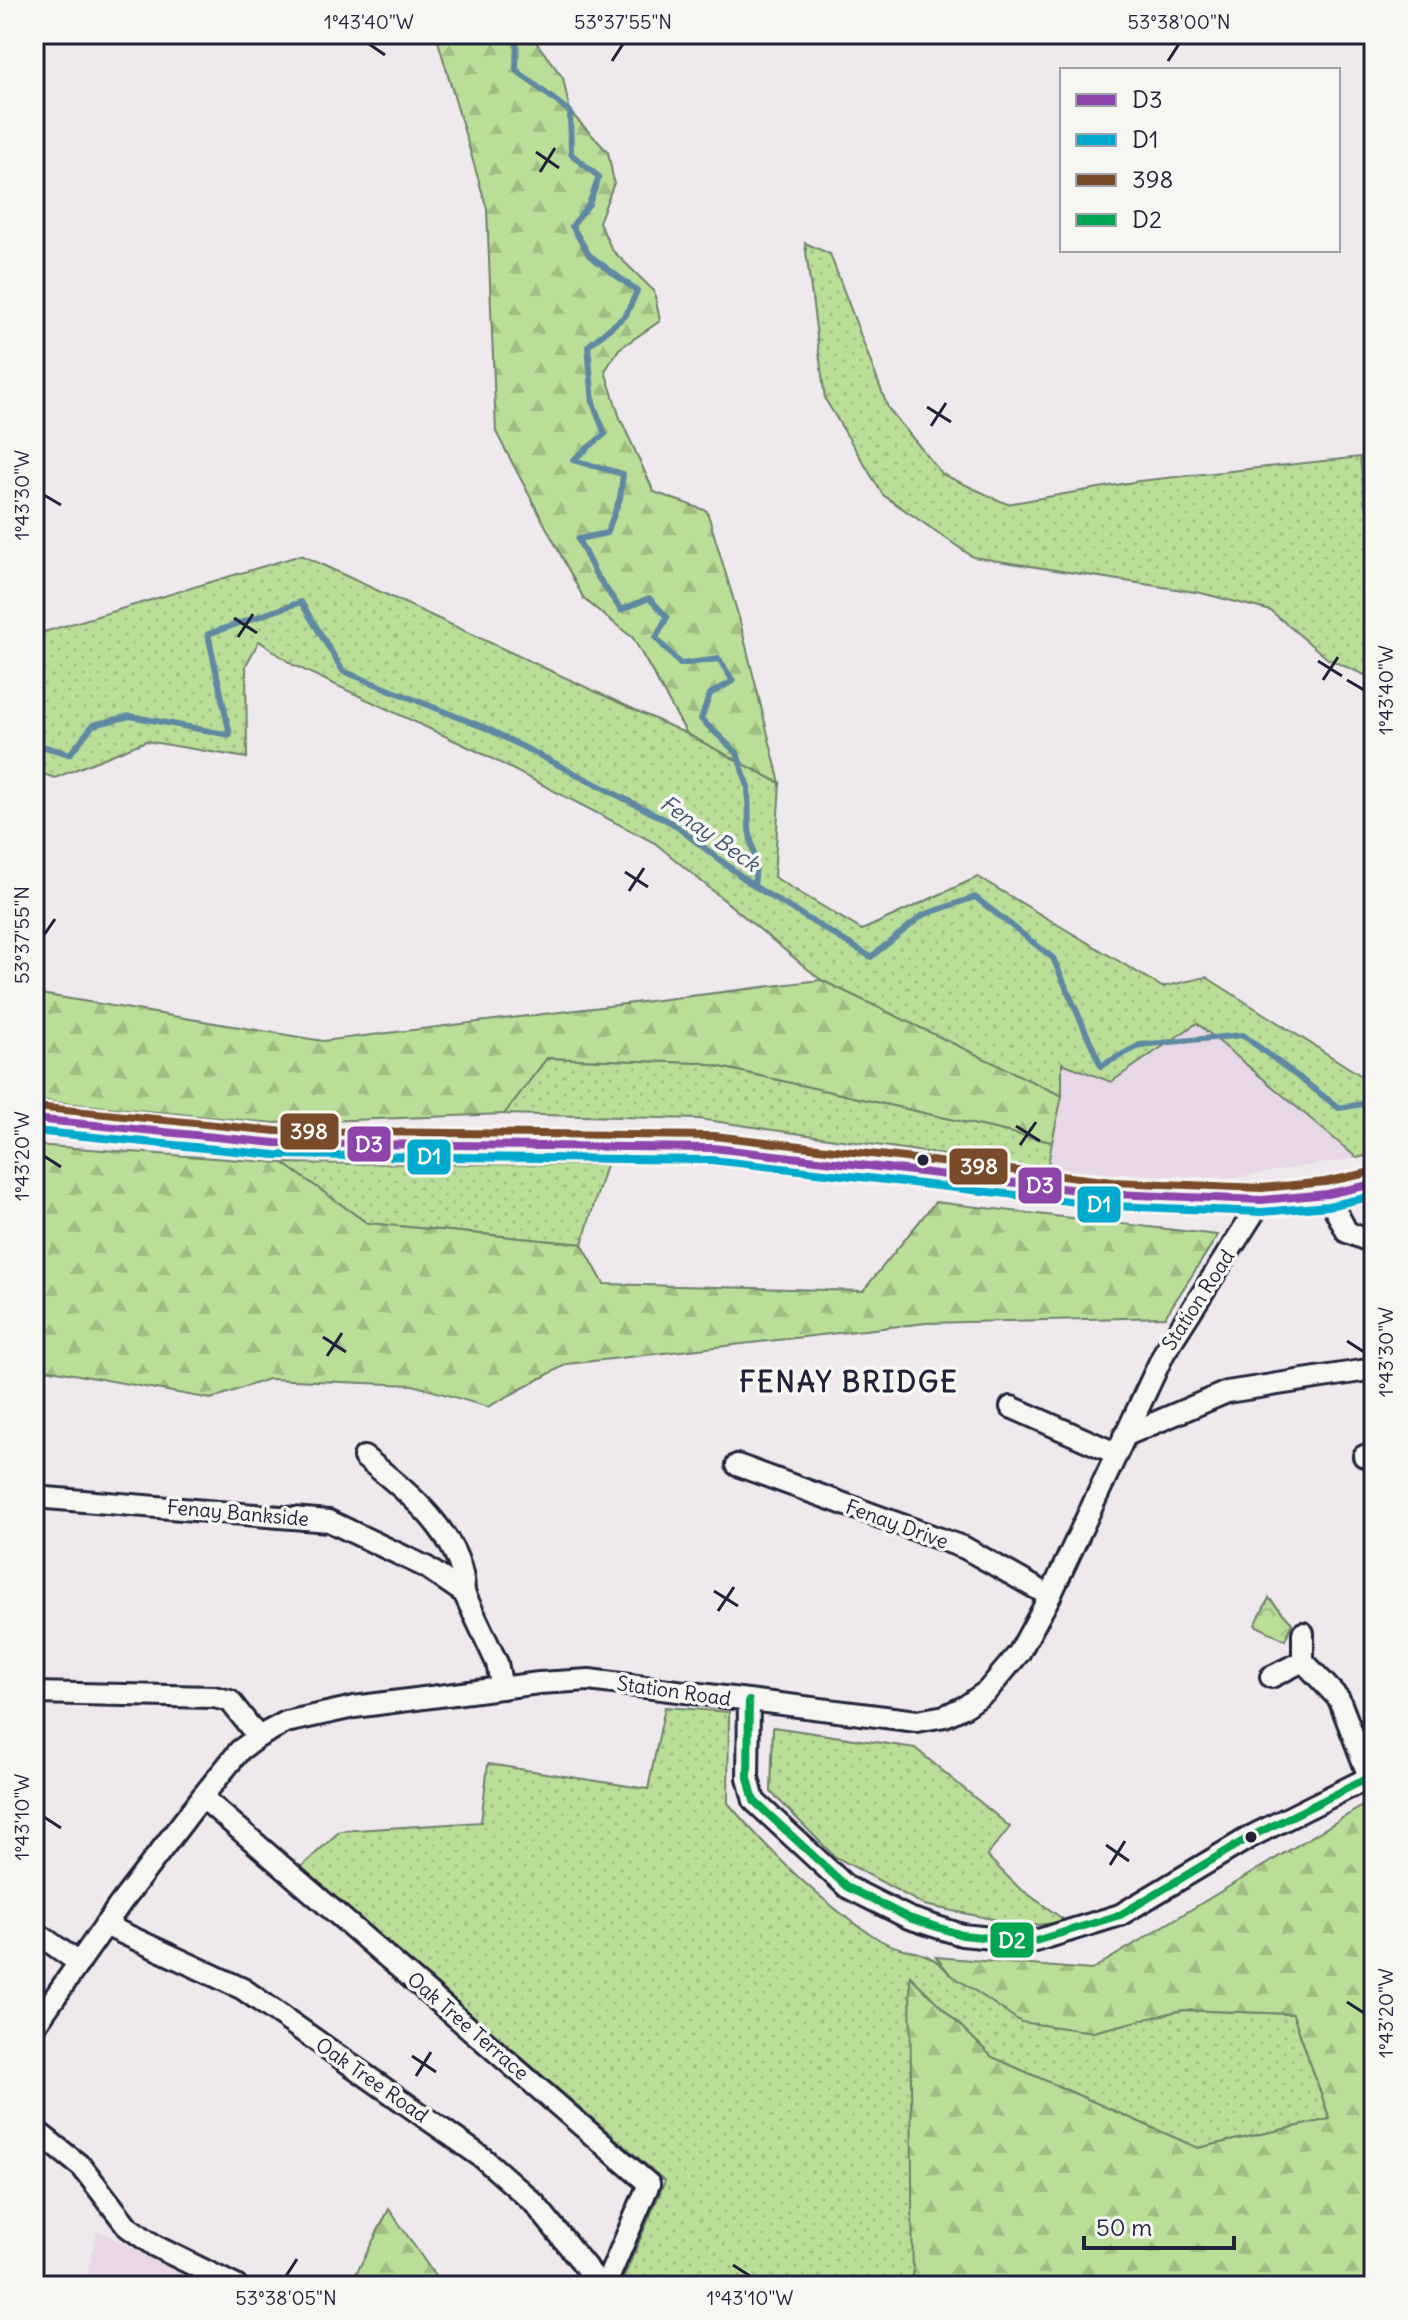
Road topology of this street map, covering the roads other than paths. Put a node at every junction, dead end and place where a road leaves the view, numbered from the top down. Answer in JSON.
{"nodes":[{"id":1,"x":34,"y":1119,"type":"edge"},
{"id":2,"x":1374,"y":1184,"type":"edge"},
{"id":3,"x":1327,"y":1194,"type":"junction"},
{"id":4,"x":1262,"y":1200,"type":"junction"},
{"id":5,"x":1374,"y":1243,"type":"edge"},
{"id":6,"x":1374,"y":1369,"type":"edge"},
{"id":7,"x":1011,"y":1407,"type":"dead end"},
{"id":8,"x":1119,"y":1444,"type":"junction"},
{"id":9,"x":364,"y":1457,"type":"dead end"},
{"id":10,"x":737,"y":1465,"type":"dead end"},
{"id":11,"x":34,"y":1497,"type":"edge"},
{"id":12,"x":464,"y":1593,"type":"junction"},
{"id":13,"x":1050,"y":1596,"type":"junction"},
{"id":14,"x":1303,"y":1633,"type":"dead end"},
{"id":15,"x":1303,"y":1661,"type":"junction"},
{"id":16,"x":1271,"y":1677,"type":"dead end"},
{"id":17,"x":502,"y":1688,"type":"junction"},
{"id":18,"x":34,"y":1693,"type":"edge"},
{"id":19,"x":749,"y":1701,"type":"junction"},
{"id":20,"x":258,"y":1737,"type":"junction"},
{"id":21,"x":1371,"y":1776,"type":"edge"},
{"id":22,"x":202,"y":1797,"type":"junction"},
{"id":23,"x":105,"y":1925,"type":"junction"},
{"id":24,"x":34,"y":1931,"type":"edge"},
{"id":25,"x":79,"y":1963,"type":"junction"},
{"id":26,"x":34,"y":2027,"type":"edge"},
{"id":27,"x":34,"y":2129,"type":"edge"},
{"id":28,"x":236,"y":2286,"type":"edge"},
{"id":29,"x":603,"y":2286,"type":"edge"}],
"edges":[{"from":1,"to":4,"type":"highway"},
{"from":2,"to":3,"type":"highway"},
{"from":3,"to":4,"type":"highway"},
{"from":3,"to":5,"type":"street"},
{"from":4,"to":8,"type":"street","name":"Station Road"},
{"from":6,"to":8,"type":"street"},
{"from":7,"to":8,"type":"street"},
{"from":8,"to":13,"type":"street","name":"Station Road"},
{"from":9,"to":12,"type":"street"},
{"from":10,"to":13,"type":"street","name":"Fenay Drive"},
{"from":11,"to":12,"type":"street","name":"Fenay Bankside"},
{"from":12,"to":17,"type":"street"},
{"from":13,"to":19,"type":"street","name":"Station Road"},
{"from":14,"to":15,"type":"street"},
{"from":15,"to":16,"type":"street"},
{"from":15,"to":21,"type":"street"},
{"from":17,"to":19,"type":"street","name":"Station Road"},
{"from":17,"to":20,"type":"street","name":"Station Road"},
{"from":18,"to":20,"type":"street"},
{"from":19,"to":21,"type":"street"},
{"from":20,"to":22,"type":"street","name":"Station Road"},
{"from":22,"to":23,"type":"street","name":"Station Road"},
{"from":22,"to":29,"type":"street","name":"Oak Tree Terrace"},
{"from":23,"to":25,"type":"street","name":"Station Road"},
{"from":23,"to":29,"type":"street","name":"Oak Tree Road"},
{"from":24,"to":25,"type":"street"},
{"from":25,"to":26,"type":"street","name":"Station Road"},
{"from":27,"to":28,"type":"street"}]}
